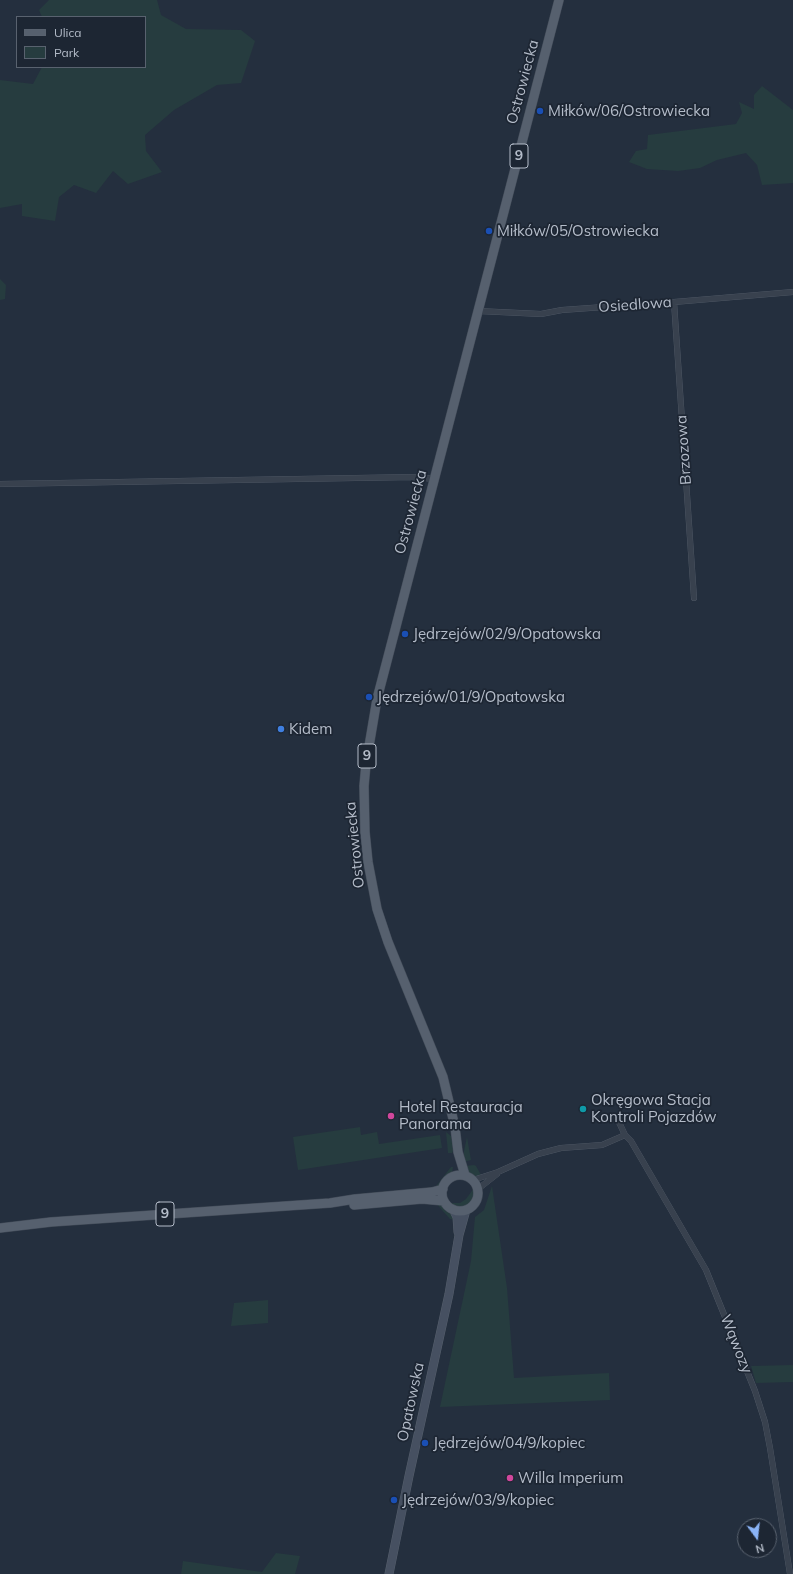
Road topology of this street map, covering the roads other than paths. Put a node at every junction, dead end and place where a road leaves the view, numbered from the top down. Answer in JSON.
{"nodes":[{"id":1,"x":559,"y":0,"type":"edge"},
{"id":2,"x":793,"y":292,"type":"edge"},
{"id":3,"x":674,"y":302,"type":"junction"},
{"id":4,"x":478,"y":311,"type":"junction"},
{"id":5,"x":434,"y":479,"type":"junction"},
{"id":6,"x":0,"y":484,"type":"edge"},
{"id":7,"x":694,"y":598,"type":"dead end"},
{"id":8,"x":617,"y":1118,"type":"dead end"},
{"id":9,"x":625,"y":1135,"type":"junction"},
{"id":10,"x":458,"y":1152,"type":"junction"},
{"id":11,"x":498,"y":1172,"type":"junction"},
{"id":12,"x":454,"y":1176,"type":"junction"},
{"id":13,"x":469,"y":1177,"type":"junction"},
{"id":14,"x":443,"y":1189,"type":"junction"},
{"id":15,"x":478,"y":1189,"type":"junction"},
{"id":16,"x":444,"y":1201,"type":"junction"},
{"id":17,"x":330,"y":1203,"type":"junction"},
{"id":18,"x":453,"y":1209,"type":"junction"},
{"id":19,"x":466,"y":1210,"type":"junction"},
{"id":20,"x":0,"y":1228,"type":"edge"},
{"id":21,"x":459,"y":1235,"type":"junction"},
{"id":22,"x":389,"y":1574,"type":"edge"},
{"id":23,"x":790,"y":1574,"type":"edge"}],
"edges":[{"from":1,"to":4,"type":"main road","name":"Ostrowiecka","number":"9"},
{"from":2,"to":3,"type":"street","name":"Osiedlowa"},
{"from":3,"to":4,"type":"street","name":"Osiedlowa"},
{"from":3,"to":7,"type":"street","name":"Brzozowa"},
{"from":4,"to":5,"type":"main road","name":"Ostrowiecka","number":"9"},
{"from":5,"to":6,"type":"street"},
{"from":5,"to":10,"type":"main road","name":"Ostrowiecka","number":"9"},
{"from":8,"to":9,"type":"street","name":"Wąwozy"},
{"from":9,"to":11,"type":"street"},
{"from":9,"to":23,"type":"street","name":"Wąwozy"},
{"from":10,"to":12,"type":"main road","number":"9"},
{"from":10,"to":13,"type":"main road","number":"9"},
{"from":11,"to":13,"type":"street"},
{"from":11,"to":15,"type":"street"},
{"from":12,"to":13,"type":"main road"},
{"from":12,"to":14,"type":"main road"},
{"from":13,"to":15,"type":"main road","number":"9"},
{"from":14,"to":16,"type":"main road"},
{"from":14,"to":17,"type":"main road","number":"9"},
{"from":15,"to":19,"type":"main road"},
{"from":16,"to":17,"type":"main road","number":"9"},
{"from":16,"to":18,"type":"main road"},
{"from":17,"to":20,"type":"main road","number":"9"},
{"from":18,"to":19,"type":"main road"},
{"from":18,"to":21,"type":"street","name":"Opatowska"},
{"from":19,"to":21,"type":"street","name":"Opatowska"},
{"from":21,"to":22,"type":"street","name":"Opatowska"}]}
